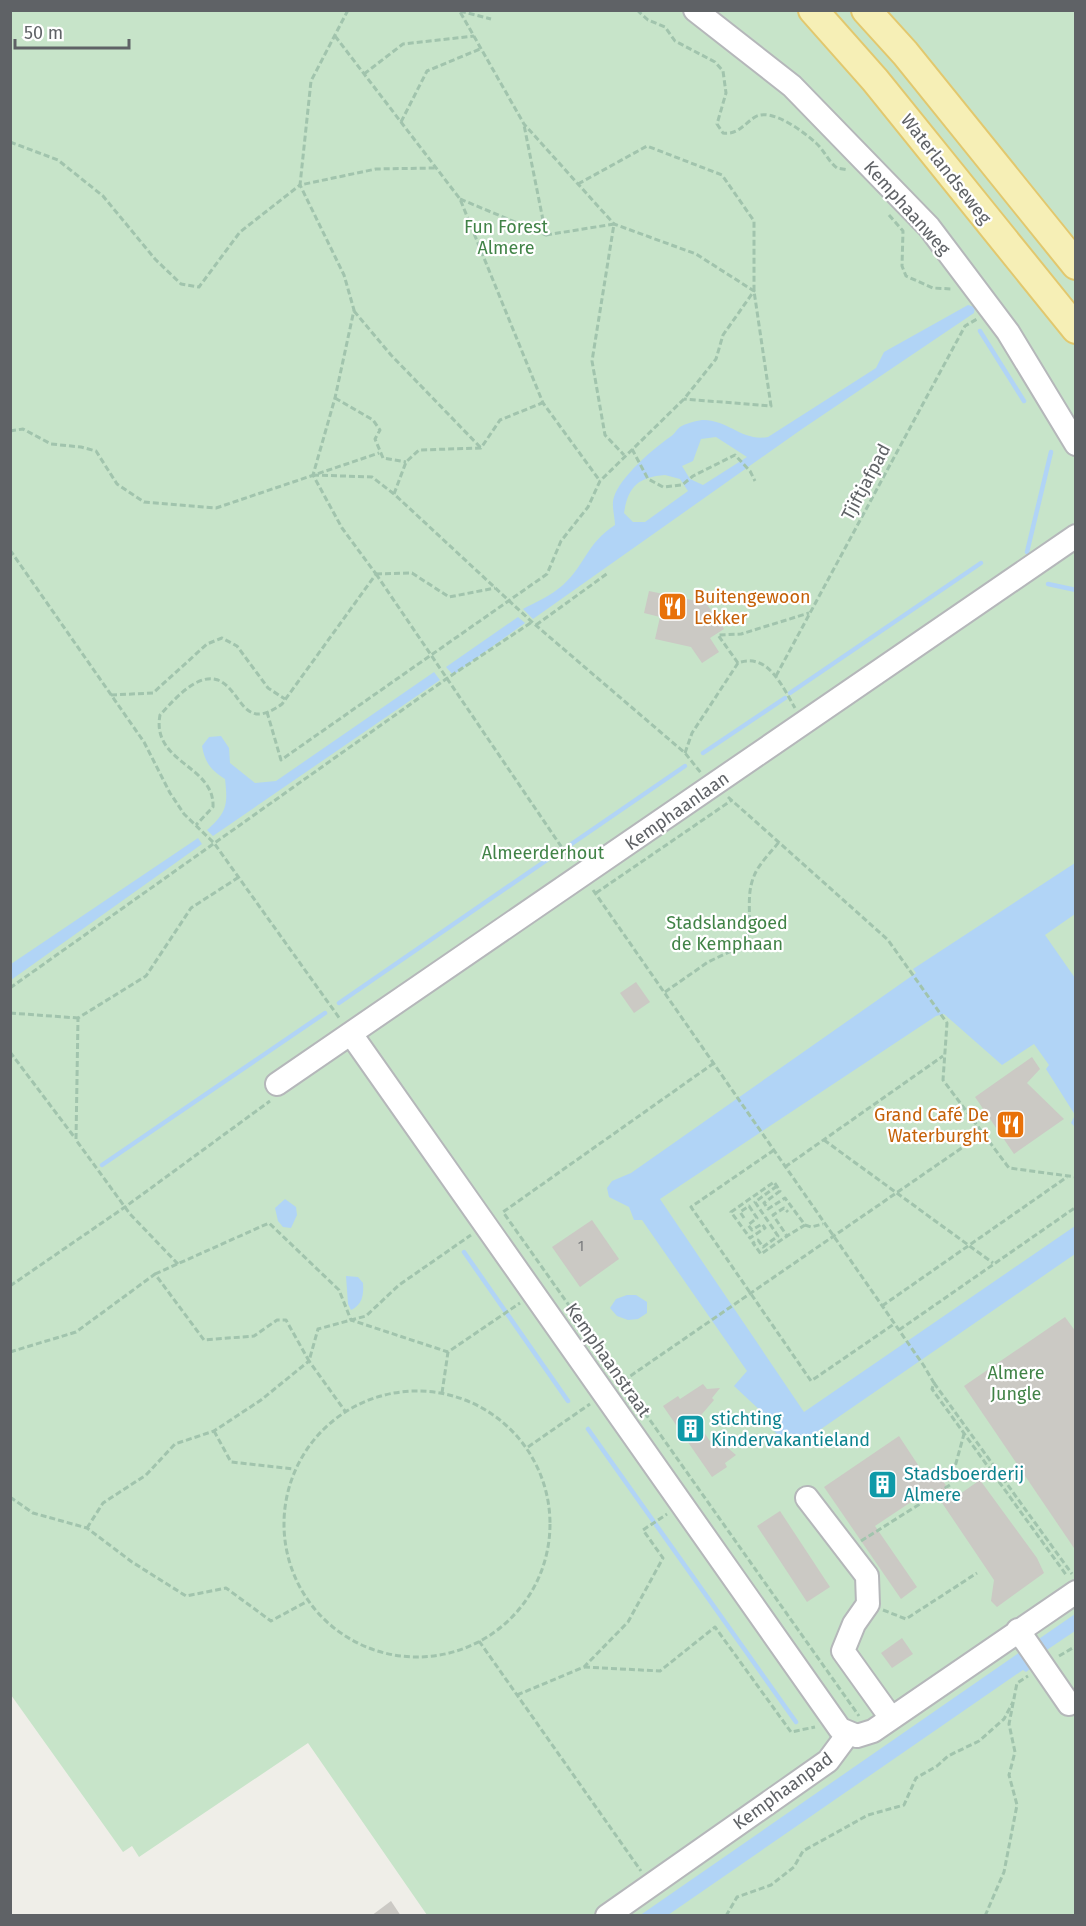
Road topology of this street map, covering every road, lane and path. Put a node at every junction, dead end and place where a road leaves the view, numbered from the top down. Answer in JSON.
{"nodes":[{"id":1,"x":348,"y":10,"type":"edge"},
{"id":2,"x":637,"y":10,"type":"edge"},
{"id":3,"x":695,"y":10,"type":"edge"},
{"id":4,"x":813,"y":10,"type":"edge"},
{"id":5,"x":866,"y":10,"type":"edge"},
{"id":6,"x":460,"y":11,"type":"edge"},
{"id":7,"x":491,"y":19,"type":"dead end"},
{"id":8,"x":335,"y":36,"type":"junction"},
{"id":9,"x":474,"y":36,"type":"junction"},
{"id":10,"x":480,"y":49,"type":"junction"},
{"id":11,"x":364,"y":74,"type":"junction"},
{"id":12,"x":401,"y":122,"type":"junction"},
{"id":13,"x":524,"y":124,"type":"junction"},
{"id":14,"x":10,"y":142,"type":"edge"},
{"id":15,"x":435,"y":168,"type":"junction"},
{"id":16,"x":852,"y":170,"type":"dead end"},
{"id":17,"x":578,"y":184,"type":"junction"},
{"id":18,"x":300,"y":185,"type":"junction"},
{"id":19,"x":460,"y":200,"type":"junction"},
{"id":20,"x":888,"y":210,"type":"dead end"},
{"id":21,"x":614,"y":224,"type":"junction"},
{"id":22,"x":546,"y":236,"type":"junction"},
{"id":23,"x":1076,"y":265,"type":"edge"},
{"id":24,"x":975,"y":289,"type":"junction"},
{"id":25,"x":754,"y":291,"type":"junction"},
{"id":26,"x":354,"y":310,"type":"junction"},
{"id":27,"x":991,"y":310,"type":"junction"},
{"id":28,"x":1076,"y":329,"type":"edge"},
{"id":29,"x":335,"y":398,"type":"junction"},
{"id":30,"x":684,"y":399,"type":"junction"},
{"id":31,"x":543,"y":402,"type":"junction"},
{"id":32,"x":10,"y":431,"type":"edge"},
{"id":33,"x":1076,"y":444,"type":"edge"},
{"id":34,"x":481,"y":448,"type":"junction"},
{"id":35,"x":632,"y":448,"type":"junction"},
{"id":36,"x":379,"y":453,"type":"junction"},
{"id":37,"x":624,"y":455,"type":"junction"},
{"id":38,"x":406,"y":462,"type":"junction"},
{"id":39,"x":313,"y":476,"type":"junction"},
{"id":40,"x":600,"y":482,"type":"junction"},
{"id":41,"x":755,"y":482,"type":"dead end"},
{"id":42,"x":394,"y":494,"type":"junction"},
{"id":43,"x":1076,"y":536,"type":"edge"},
{"id":44,"x":10,"y":550,"type":"edge"},
{"id":45,"x":608,"y":573,"type":"dead end"},
{"id":46,"x":376,"y":574,"type":"junction"},
{"id":47,"x":496,"y":588,"type":"junction"},
{"id":48,"x":510,"y":601,"type":"junction"},
{"id":49,"x":811,"y":613,"type":"junction"},
{"id":50,"x":536,"y":625,"type":"dead end"},
{"id":51,"x":430,"y":657,"type":"junction"},
{"id":52,"x":738,"y":663,"type":"junction"},
{"id":53,"x":776,"y":676,"type":"junction"},
{"id":54,"x":446,"y":679,"type":"junction"},
{"id":55,"x":111,"y":695,"type":"junction"},
{"id":56,"x":285,"y":699,"type":"junction"},
{"id":57,"x":267,"y":712,"type":"junction"},
{"id":58,"x":804,"y":722,"type":"junction"},
{"id":59,"x":685,"y":753,"type":"dead end"},
{"id":60,"x":732,"y":800,"type":"dead end"},
{"id":61,"x":196,"y":825,"type":"junction"},
{"id":62,"x":779,"y":842,"type":"dead end"},
{"id":63,"x":214,"y":843,"type":"junction"},
{"id":64,"x":239,"y":877,"type":"junction"},
{"id":65,"x":589,"y":885,"type":"junction"},
{"id":66,"x":901,"y":957,"type":"dead end"},
{"id":67,"x":10,"y":988,"type":"edge"},
{"id":68,"x":665,"y":993,"type":"junction"},
{"id":69,"x":10,"y":1012,"type":"edge"},
{"id":70,"x":78,"y":1018,"type":"junction"},
{"id":71,"x":351,"y":1034,"type":"junction"},
{"id":72,"x":10,"y":1052,"type":"edge"},
{"id":73,"x":944,"y":1056,"type":"junction"},
{"id":74,"x":714,"y":1064,"type":"junction"},
{"id":75,"x":280,"y":1082,"type":"joint"},
{"id":76,"x":982,"y":1134,"type":"junction"},
{"id":77,"x":76,"y":1140,"type":"junction"},
{"id":78,"x":824,"y":1140,"type":"junction"},
{"id":79,"x":774,"y":1150,"type":"junction"},
{"id":80,"x":785,"y":1167,"type":"junction"},
{"id":81,"x":1069,"y":1176,"type":"junction"},
{"id":82,"x":1076,"y":1177,"type":"edge"},
{"id":83,"x":777,"y":1186,"type":"junction"},
{"id":84,"x":896,"y":1193,"type":"junction"},
{"id":85,"x":125,"y":1207,"type":"junction"},
{"id":86,"x":1076,"y":1207,"type":"edge"},
{"id":87,"x":751,"y":1209,"type":"junction"},
{"id":88,"x":788,"y":1212,"type":"dead end"},
{"id":89,"x":745,"y":1213,"type":"dead end"},
{"id":90,"x":744,"y":1218,"type":"dead end"},
{"id":91,"x":823,"y":1224,"type":"junction"},
{"id":92,"x":485,"y":1225,"type":"junction"},
{"id":93,"x":805,"y":1225,"type":"junction"},
{"id":94,"x":776,"y":1233,"type":"junction"},
{"id":95,"x":771,"y":1236,"type":"dead end"},
{"id":96,"x":787,"y":1236,"type":"junction"},
{"id":97,"x":832,"y":1237,"type":"junction"},
{"id":98,"x":969,"y":1246,"type":"junction"},
{"id":99,"x":993,"y":1263,"type":"junction"},
{"id":100,"x":178,"y":1264,"type":"junction"},
{"id":101,"x":155,"y":1274,"type":"junction"},
{"id":102,"x":10,"y":1286,"type":"edge"},
{"id":103,"x":750,"y":1294,"type":"junction"},
{"id":104,"x":882,"y":1306,"type":"junction"},
{"id":105,"x":512,"y":1309,"type":"dead end"},
{"id":106,"x":351,"y":1320,"type":"junction"},
{"id":107,"x":894,"y":1324,"type":"junction"},
{"id":108,"x":705,"y":1325,"type":"dead end"},
{"id":109,"x":899,"y":1330,"type":"junction"},
{"id":110,"x":10,"y":1352,"type":"edge"},
{"id":111,"x":448,"y":1352,"type":"junction"},
{"id":112,"x":309,"y":1361,"type":"junction"},
{"id":113,"x":934,"y":1383,"type":"junction"},
{"id":114,"x":442,"y":1393,"type":"junction"},
{"id":115,"x":345,"y":1411,"type":"junction"},
{"id":116,"x":214,"y":1431,"type":"junction"},
{"id":117,"x":964,"y":1434,"type":"junction"},
{"id":118,"x":294,"y":1469,"type":"junction"},
{"id":119,"x":10,"y":1497,"type":"edge"},
{"id":120,"x":807,"y":1498,"type":"dead end"},
{"id":121,"x":661,"y":1518,"type":"dead end"},
{"id":122,"x":87,"y":1528,"type":"junction"},
{"id":123,"x":847,"y":1550,"type":"junction"},
{"id":124,"x":977,"y":1573,"type":"dead end"},
{"id":125,"x":1073,"y":1581,"type":"edge"},
{"id":126,"x":306,"y":1602,"type":"junction"},
{"id":127,"x":868,"y":1604,"type":"junction"},
{"id":128,"x":479,"y":1641,"type":"junction"},
{"id":129,"x":1076,"y":1646,"type":"edge"},
{"id":130,"x":1031,"y":1649,"type":"junction"},
{"id":131,"x":584,"y":1667,"type":"junction"},
{"id":132,"x":517,"y":1695,"type":"junction"},
{"id":133,"x":1013,"y":1702,"type":"junction"},
{"id":134,"x":1070,"y":1704,"type":"dead end"},
{"id":135,"x":891,"y":1718,"type":"junction"},
{"id":136,"x":848,"y":1725,"type":"junction"},
{"id":137,"x":651,"y":1885,"type":"junction"},
{"id":138,"x":607,"y":1916,"type":"edge"},
{"id":139,"x":726,"y":1916,"type":"edge"},
{"id":140,"x":985,"y":1916,"type":"edge"}],
"edges":[{"from":1,"to":8,"type":"path"},
{"from":2,"to":16,"type":"path"},
{"from":3,"to":24,"type":"street","name":"Kemphaanweg"},
{"from":4,"to":28,"type":"main road","name":"Waterlandseweg"},
{"from":5,"to":23,"type":"main road"},
{"from":6,"to":7,"type":"path"},
{"from":6,"to":9,"type":"path"},
{"from":8,"to":11,"type":"path"},
{"from":8,"to":18,"type":"path"},
{"from":9,"to":10,"type":"path"},
{"from":9,"to":11,"type":"path"},
{"from":10,"to":12,"type":"path"},
{"from":10,"to":13,"type":"path"},
{"from":11,"to":12,"type":"path"},
{"from":12,"to":15,"type":"path"},
{"from":13,"to":17,"type":"path"},
{"from":13,"to":22,"type":"path"},
{"from":14,"to":18,"type":"path"},
{"from":15,"to":18,"type":"path"},
{"from":15,"to":19,"type":"path"},
{"from":17,"to":21,"type":"path"},
{"from":17,"to":25,"type":"path"},
{"from":18,"to":26,"type":"path"},
{"from":19,"to":22,"type":"path"},
{"from":19,"to":31,"type":"path"},
{"from":20,"to":24,"type":"path"},
{"from":21,"to":22,"type":"path"},
{"from":21,"to":25,"type":"path"},
{"from":21,"to":37,"type":"path"},
{"from":24,"to":27,"type":"street","name":"Kemphaanweg"},
{"from":25,"to":30,"type":"path"},
{"from":25,"to":30,"type":"path"},
{"from":26,"to":29,"type":"path"},
{"from":26,"to":34,"type":"path"},
{"from":27,"to":33,"type":"street","name":"Kemphaanweg"},
{"from":27,"to":49,"type":"path","name":"Tjiftjafpad"},
{"from":29,"to":36,"type":"path"},
{"from":29,"to":39,"type":"path"},
{"from":30,"to":35,"type":"path"},
{"from":31,"to":34,"type":"path"},
{"from":31,"to":40,"type":"path"},
{"from":32,"to":39,"type":"path"},
{"from":34,"to":38,"type":"path"},
{"from":35,"to":37,"type":"path"},
{"from":35,"to":41,"type":"path"},
{"from":36,"to":38,"type":"path"},
{"from":36,"to":39,"type":"path"},
{"from":37,"to":40,"type":"path"},
{"from":38,"to":42,"type":"path"},
{"from":39,"to":42,"type":"path"},
{"from":39,"to":46,"type":"path"},
{"from":40,"to":48,"type":"path"},
{"from":42,"to":47,"type":"path"},
{"from":43,"to":58,"type":"street","name":"Kemphaanlaan"},
{"from":44,"to":55,"type":"path"},
{"from":45,"to":50,"type":"path"},
{"from":46,"to":47,"type":"path"},
{"from":46,"to":51,"type":"path"},
{"from":46,"to":56,"type":"path"},
{"from":47,"to":48,"type":"path"},
{"from":48,"to":51,"type":"path"},
{"from":48,"to":54,"type":"path"},
{"from":49,"to":52,"type":"path"},
{"from":49,"to":53,"type":"path","name":"Tjiftjafpad"},
{"from":51,"to":54,"type":"path"},
{"from":51,"to":57,"type":"path"},
{"from":52,"to":53,"type":"path"},
{"from":52,"to":59,"type":"path"},
{"from":53,"to":58,"type":"path"},
{"from":54,"to":63,"type":"path"},
{"from":54,"to":65,"type":"path"},
{"from":55,"to":56,"type":"path"},
{"from":55,"to":61,"type":"path"},
{"from":56,"to":57,"type":"path"},
{"from":57,"to":61,"type":"path"},
{"from":58,"to":65,"type":"street","name":"Kemphaanlaan"},
{"from":60,"to":65,"type":"path"},
{"from":61,"to":63,"type":"path"},
{"from":62,"to":68,"type":"path"},
{"from":63,"to":64,"type":"path"},
{"from":63,"to":67,"type":"path"},
{"from":64,"to":70,"type":"path"},
{"from":64,"to":71,"type":"path"},
{"from":65,"to":68,"type":"path"},
{"from":65,"to":71,"type":"street","name":"Kemphaanlaan"},
{"from":66,"to":73,"type":"path"},
{"from":68,"to":74,"type":"path"},
{"from":69,"to":70,"type":"path"},
{"from":70,"to":77,"type":"path"},
{"from":71,"to":75,"type":"street","name":"Kemphaanlaan"},
{"from":71,"to":92,"type":"street","name":"Kemphaanstraat"},
{"from":72,"to":77,"type":"path"},
{"from":73,"to":76,"type":"path"},
{"from":73,"to":78,"type":"path"},
{"from":74,"to":79,"type":"path"},
{"from":74,"to":136,"type":"path","name":"Kemphaanstraat"},
{"from":75,"to":85,"type":"path"},
{"from":76,"to":81,"type":"path"},
{"from":76,"to":84,"type":"path"},
{"from":77,"to":85,"type":"path"},
{"from":78,"to":80,"type":"path"},
{"from":78,"to":84,"type":"path"},
{"from":79,"to":80,"type":"path"},
{"from":79,"to":103,"type":"path"},
{"from":80,"to":91,"type":"path"},
{"from":81,"to":82,"type":"path"},
{"from":81,"to":98,"type":"path"},
{"from":83,"to":87,"type":"path"},
{"from":83,"to":93,"type":"path"},
{"from":83,"to":94,"type":"path"},
{"from":84,"to":97,"type":"path"},
{"from":84,"to":98,"type":"path"},
{"from":85,"to":100,"type":"path"},
{"from":85,"to":102,"type":"path"},
{"from":86,"to":99,"type":"path"},
{"from":87,"to":89,"type":"path"},
{"from":87,"to":90,"type":"path"},
{"from":88,"to":96,"type":"path"},
{"from":91,"to":93,"type":"path"},
{"from":91,"to":97,"type":"path"},
{"from":92,"to":106,"type":"path"},
{"from":92,"to":136,"type":"street","name":"Kemphaanstraat"},
{"from":93,"to":96,"type":"path"},
{"from":94,"to":95,"type":"path"},
{"from":94,"to":96,"type":"path"},
{"from":97,"to":103,"type":"path"},
{"from":97,"to":104,"type":"path"},
{"from":98,"to":99,"type":"path"},
{"from":98,"to":104,"type":"path"},
{"from":99,"to":109,"type":"path"},
{"from":100,"to":101,"type":"path"},
{"from":100,"to":106,"type":"path"},
{"from":101,"to":110,"type":"path"},
{"from":101,"to":112,"type":"path"},
{"from":103,"to":107,"type":"path"},
{"from":103,"to":108,"type":"path"},
{"from":104,"to":107,"type":"path"},
{"from":105,"to":111,"type":"path"},
{"from":106,"to":111,"type":"path"},
{"from":106,"to":112,"type":"path"},
{"from":107,"to":109,"type":"path"},
{"from":109,"to":113,"type":"path"},
{"from":111,"to":114,"type":"path"},
{"from":112,"to":115,"type":"path"},
{"from":112,"to":116,"type":"path"},
{"from":113,"to":117,"type":"path"},
{"from":113,"to":125,"type":"path"},
{"from":114,"to":115,"type":"path"},
{"from":114,"to":128,"type":"path"},
{"from":115,"to":118,"type":"path"},
{"from":116,"to":118,"type":"path"},
{"from":116,"to":122,"type":"path"},
{"from":117,"to":123,"type":"path"},
{"from":117,"to":125,"type":"path"},
{"from":118,"to":126,"type":"path"},
{"from":119,"to":122,"type":"path"},
{"from":120,"to":123,"type":"street"},
{"from":121,"to":131,"type":"path"},
{"from":122,"to":126,"type":"path"},
{"from":123,"to":127,"type":"street"},
{"from":124,"to":127,"type":"path"},
{"from":125,"to":130,"type":"street"},
{"from":126,"to":128,"type":"path"},
{"from":127,"to":135,"type":"street"},
{"from":128,"to":132,"type":"path"},
{"from":129,"to":130,"type":"path"},
{"from":130,"to":133,"type":"path"},
{"from":130,"to":134,"type":"street"},
{"from":130,"to":135,"type":"street"},
{"from":131,"to":132,"type":"path"},
{"from":131,"to":136,"type":"path"},
{"from":132,"to":137,"type":"path"},
{"from":133,"to":139,"type":"path"},
{"from":133,"to":140,"type":"path"},
{"from":135,"to":136,"type":"street"},
{"from":136,"to":137,"type":"street","name":"Kemphaanpad"},
{"from":137,"to":138,"type":"street","name":"Kemphaanpad"}]}
